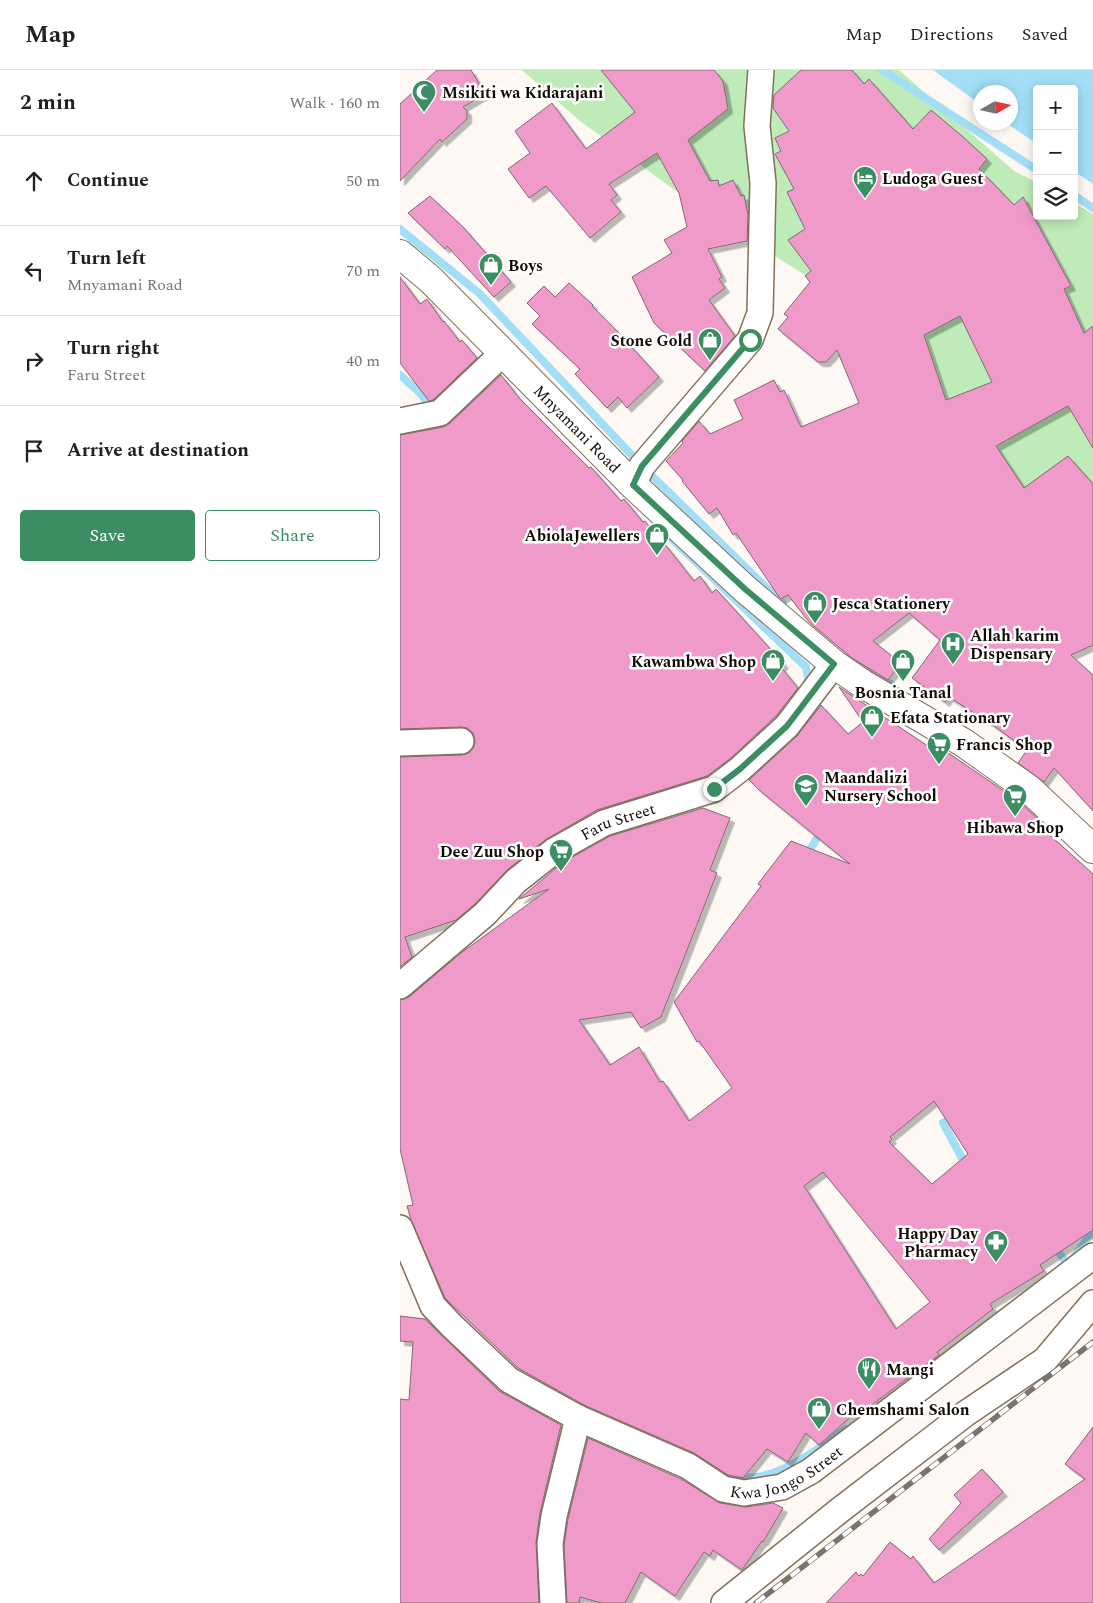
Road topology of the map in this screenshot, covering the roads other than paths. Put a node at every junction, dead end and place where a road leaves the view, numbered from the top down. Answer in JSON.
{"nodes":[{"id":1,"x":761,"y":70,"type":"edge"},
{"id":2,"x":400,"y":254,"type":"edge"},
{"id":3,"x":503,"y":352,"type":"junction"},
{"id":4,"x":400,"y":421,"type":"edge"},
{"id":5,"x":633,"y":485,"type":"junction"},
{"id":6,"x":834,"y":664,"type":"junction"},
{"id":7,"x":461,"y":741,"type":"dead end"},
{"id":8,"x":400,"y":743,"type":"edge"},
{"id":9,"x":1093,"y":849,"type":"edge"},
{"id":10,"x":400,"y":986,"type":"edge"},
{"id":11,"x":400,"y":1228,"type":"edge"},
{"id":12,"x":1093,"y":1256,"type":"edge"},
{"id":13,"x":1093,"y":1304,"type":"edge"},
{"id":14,"x":578,"y":1418,"type":"junction"},
{"id":15,"x":553,"y":1603,"type":"edge"},
{"id":16,"x":724,"y":1603,"type":"edge"}],
"edges":[{"from":1,"to":5,"type":"street"},
{"from":2,"to":3,"type":"street","name":"Mnyamani Road"},
{"from":3,"to":4,"type":"street"},
{"from":3,"to":5,"type":"street","name":"Mnyamani Road"},
{"from":5,"to":6,"type":"street","name":"Mnyamani Road"},
{"from":6,"to":9,"type":"street","name":"Mnyamani Road"},
{"from":6,"to":10,"type":"street","name":"Faru Street"},
{"from":7,"to":8,"type":"street"},
{"from":11,"to":14,"type":"street","name":"Kwa Jongo Street"},
{"from":12,"to":14,"type":"street","name":"Kwa Jongo Street"},
{"from":13,"to":16,"type":"street"},
{"from":14,"to":15,"type":"street"}]}
